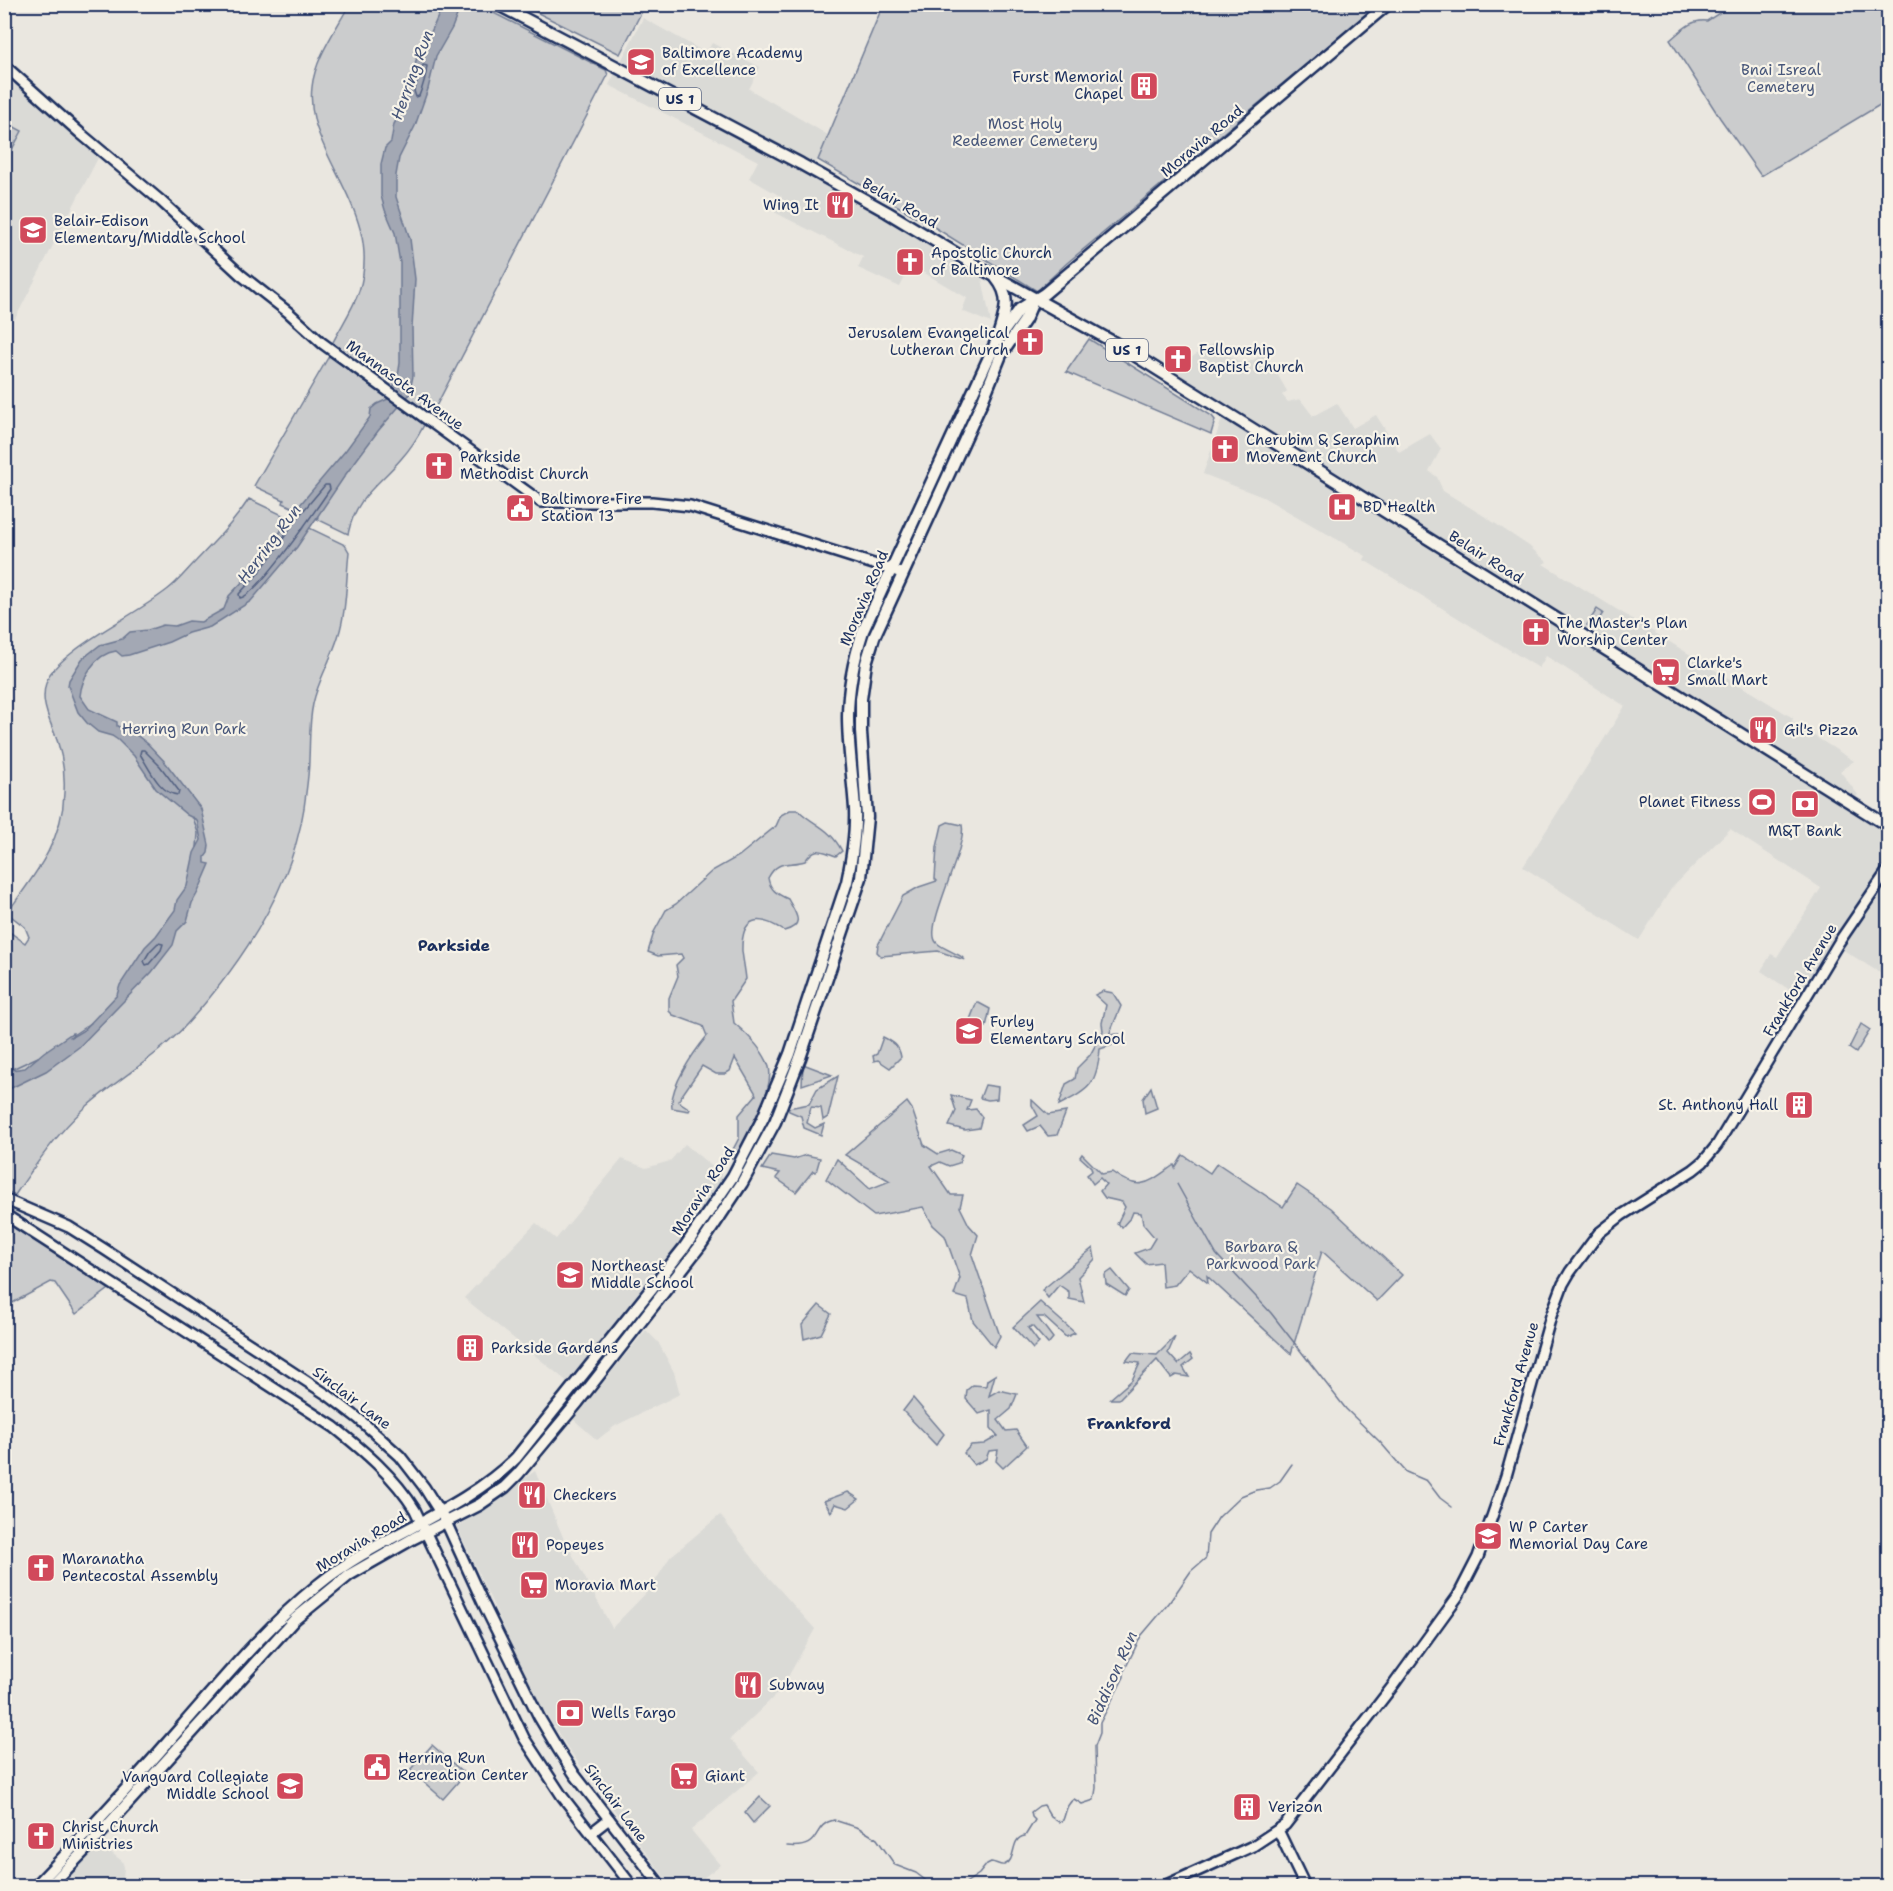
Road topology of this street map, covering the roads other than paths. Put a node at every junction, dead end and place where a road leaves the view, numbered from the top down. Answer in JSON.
{"nodes":[{"id":1,"x":497,"y":4,"type":"edge"},
{"id":2,"x":1388,"y":4,"type":"edge"},
{"id":3,"x":4,"y":65,"type":"edge"},
{"id":4,"x":994,"y":276,"type":"junction"},
{"id":5,"x":1035,"y":298,"type":"junction"},
{"id":6,"x":996,"y":342,"type":"junction"},
{"id":7,"x":891,"y":569,"type":"junction"},
{"id":8,"x":902,"y":573,"type":"junction"},
{"id":9,"x":1888,"y":826,"type":"edge"},
{"id":10,"x":1888,"y":870,"type":"edge"},
{"id":11,"x":4,"y":1199,"type":"edge"},
{"id":12,"x":4,"y":1214,"type":"edge"},
{"id":13,"x":440,"y":1511,"type":"junction"},
{"id":14,"x":446,"y":1522,"type":"junction"},
{"id":15,"x":423,"y":1528,"type":"junction"},
{"id":16,"x":609,"y":1819,"type":"junction"},
{"id":17,"x":1278,"y":1830,"type":"junction"},
{"id":18,"x":591,"y":1833,"type":"junction"},
{"id":19,"x":36,"y":1887,"type":"edge"},
{"id":20,"x":50,"y":1887,"type":"edge"},
{"id":21,"x":632,"y":1887,"type":"edge"},
{"id":22,"x":661,"y":1887,"type":"edge"},
{"id":23,"x":1164,"y":1887,"type":"edge"},
{"id":24,"x":1305,"y":1887,"type":"edge"}],
"edges":[{"from":1,"to":4,"type":"main road","name":"Belair Road","number":"US 1"},
{"from":2,"to":5,"type":"main road","name":"Moravia Road"},
{"from":3,"to":7,"type":"street","name":"Mannasota Avenue"},
{"from":4,"to":5,"type":"main road","name":"Belair Road","number":"US 1"},
{"from":4,"to":6,"type":"main road"},
{"from":5,"to":6,"type":"main road","name":"Moravia Road"},
{"from":5,"to":8,"type":"main road","name":"Moravia Road"},
{"from":5,"to":9,"type":"main road","name":"Belair Road","number":"US 1"},
{"from":6,"to":7,"type":"main road","name":"Moravia Road"},
{"from":7,"to":8,"type":"street","name":"Mannasota Avenue"},
{"from":7,"to":13,"type":"main road","name":"Moravia Road"},
{"from":8,"to":14,"type":"main road","name":"Moravia Road"},
{"from":10,"to":17,"type":"street","name":"Frankford Avenue"},
{"from":11,"to":13,"type":"street","name":"Sinclair Lane"},
{"from":12,"to":15,"type":"street"},
{"from":13,"to":14,"type":"street","name":"Sinclair Lane"},
{"from":13,"to":15,"type":"main road","name":"Moravia Road"},
{"from":14,"to":15,"type":"main road","name":"Moravia Road"},
{"from":14,"to":16,"type":"street","name":"Sinclair Lane"},
{"from":15,"to":18,"type":"street"},
{"from":15,"to":19,"type":"main road","name":"Moravia Road"},
{"from":15,"to":20,"type":"main road","name":"Moravia Road"},
{"from":16,"to":18,"type":"street"},
{"from":16,"to":22,"type":"street","name":"Sinclair Lane"},
{"from":17,"to":23,"type":"street","name":"Frankford Avenue"},
{"from":17,"to":24,"type":"street"},
{"from":18,"to":21,"type":"street"}]}
